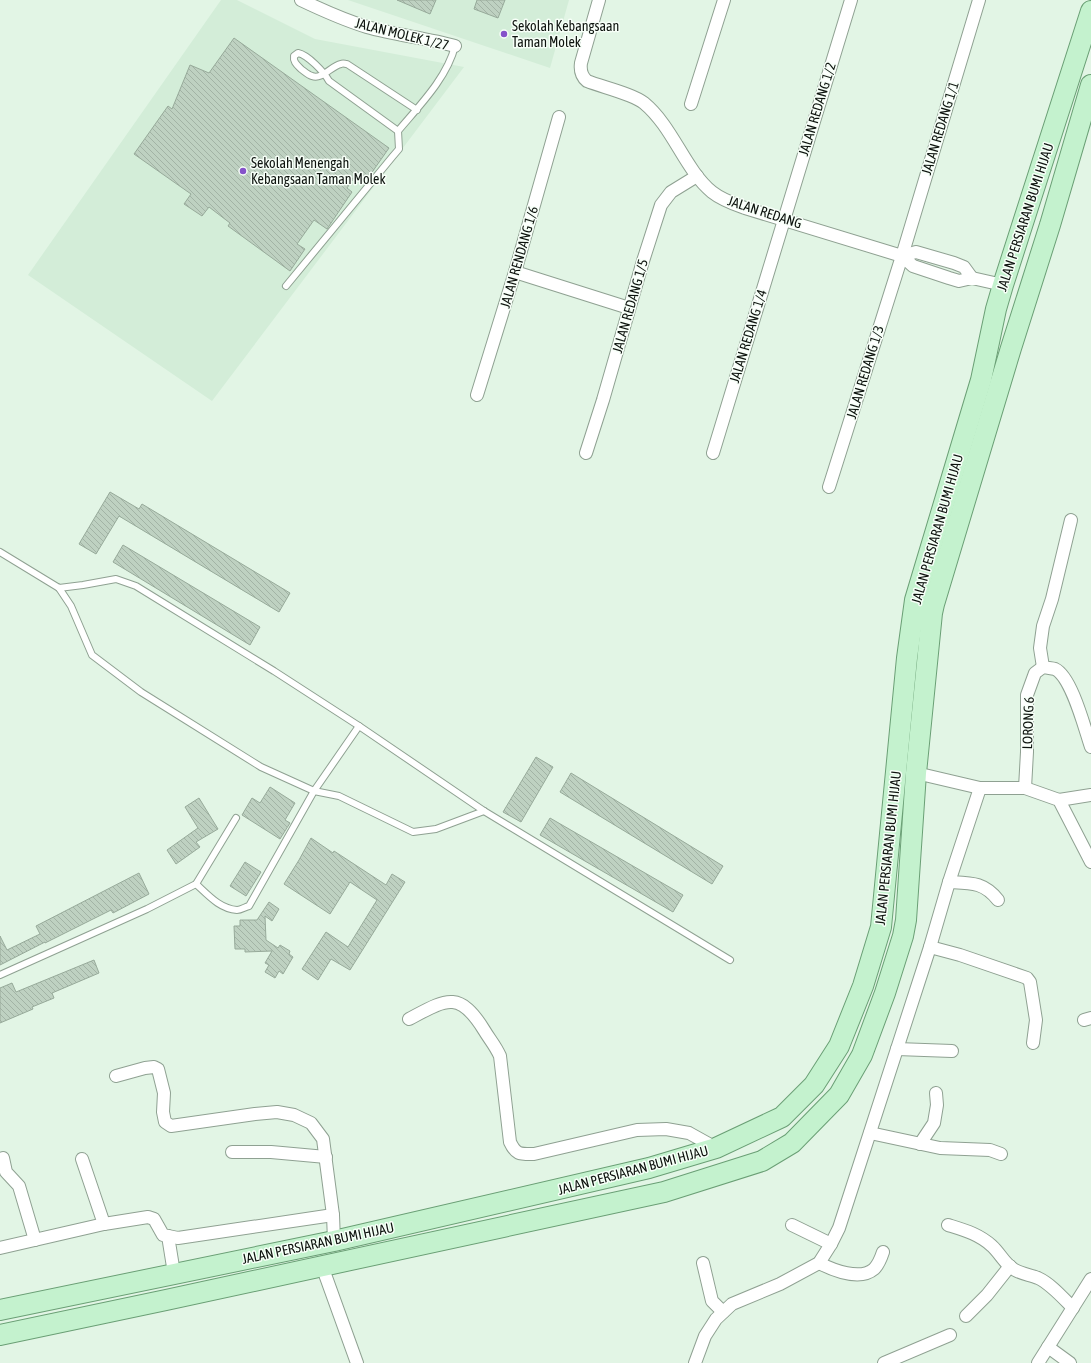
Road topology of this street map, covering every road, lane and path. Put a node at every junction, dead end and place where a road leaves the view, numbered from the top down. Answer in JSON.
{"nodes":[{"id":1,"x":301,"y":0,"type":"edge"},
{"id":2,"x":599,"y":0,"type":"edge"},
{"id":3,"x":724,"y":0,"type":"edge"},
{"id":4,"x":851,"y":0,"type":"edge"},
{"id":5,"x":979,"y":0,"type":"edge"},
{"id":6,"x":1091,"y":11,"type":"edge"},
{"id":7,"x":455,"y":46,"type":"joint"},
{"id":8,"x":325,"y":73,"type":"junction"},
{"id":9,"x":1091,"y":85,"type":"edge"},
{"id":10,"x":691,"y":104,"type":"dead end"},
{"id":11,"x":416,"y":110,"type":"junction"},
{"id":12,"x":559,"y":118,"type":"dead end"},
{"id":13,"x":398,"y":131,"type":"junction"},
{"id":14,"x":697,"y":176,"type":"junction"},
{"id":15,"x":784,"y":219,"type":"junction"},
{"id":16,"x":1050,"y":225,"type":"junction"},
{"id":17,"x":902,"y":256,"type":"junction"},
{"id":18,"x":515,"y":272,"type":"junction"},
{"id":19,"x":1003,"y":285,"type":"junction"},
{"id":20,"x":286,"y":286,"type":"dead end"},
{"id":21,"x":629,"y":308,"type":"junction"},
{"id":22,"x":1011,"y":348,"type":"junction"},
{"id":23,"x":477,"y":395,"type":"dead end"},
{"id":24,"x":586,"y":453,"type":"dead end"},
{"id":25,"x":713,"y":453,"type":"dead end"},
{"id":26,"x":829,"y":487,"type":"dead end"},
{"id":27,"x":1071,"y":520,"type":"dead end"},
{"id":28,"x":0,"y":552,"type":"edge"},
{"id":29,"x":59,"y":588,"type":"junction"},
{"id":30,"x":1043,"y":667,"type":"junction"},
{"id":31,"x":359,"y":726,"type":"junction"},
{"id":32,"x":1091,"y":747,"type":"edge"},
{"id":33,"x":916,"y":773,"type":"junction"},
{"id":34,"x":980,"y":788,"type":"junction"},
{"id":35,"x":1025,"y":788,"type":"junction"},
{"id":36,"x":314,"y":791,"type":"junction"},
{"id":37,"x":1091,"y":795,"type":"edge"},
{"id":38,"x":1058,"y":800,"type":"junction"},
{"id":39,"x":484,"y":811,"type":"junction"},
{"id":40,"x":236,"y":818,"type":"dead end"},
{"id":41,"x":1091,"y":862,"type":"edge"},
{"id":42,"x":949,"y":882,"type":"junction"},
{"id":43,"x":196,"y":884,"type":"junction"},
{"id":44,"x":998,"y":900,"type":"dead end"},
{"id":45,"x":930,"y":947,"type":"junction"},
{"id":46,"x":730,"y":960,"type":"dead end"},
{"id":47,"x":0,"y":975,"type":"edge"},
{"id":48,"x":409,"y":1019,"type":"dead end"},
{"id":49,"x":1033,"y":1043,"type":"dead end"},
{"id":50,"x":897,"y":1049,"type":"junction"},
{"id":51,"x":952,"y":1051,"type":"dead end"},
{"id":52,"x":116,"y":1076,"type":"dead end"},
{"id":53,"x":936,"y":1093,"type":"dead end"},
{"id":54,"x":870,"y":1133,"type":"junction"},
{"id":55,"x":920,"y":1144,"type":"junction"},
{"id":56,"x":716,"y":1148,"type":"junction"},
{"id":57,"x":232,"y":1152,"type":"dead end"},
{"id":58,"x":1001,"y":1154,"type":"dead end"},
{"id":59,"x":326,"y":1157,"type":"junction"},
{"id":60,"x":3,"y":1158,"type":"dead end"},
{"id":61,"x":82,"y":1158,"type":"dead end"},
{"id":62,"x":333,"y":1215,"type":"junction"},
{"id":63,"x":104,"y":1224,"type":"junction"},
{"id":64,"x":792,"y":1225,"type":"dead end"},
{"id":65,"x":948,"y":1225,"type":"dead end"},
{"id":66,"x":168,"y":1236,"type":"junction"},
{"id":67,"x":35,"y":1240,"type":"junction"},
{"id":68,"x":334,"y":1241,"type":"junction"},
{"id":69,"x":832,"y":1244,"type":"junction"},
{"id":70,"x":0,"y":1248,"type":"edge"},
{"id":71,"x":883,"y":1252,"type":"dead end"},
{"id":72,"x":703,"y":1262,"type":"dead end"},
{"id":73,"x":819,"y":1263,"type":"junction"},
{"id":74,"x":322,"y":1266,"type":"junction"},
{"id":75,"x":1010,"y":1266,"type":"junction"},
{"id":76,"x":174,"y":1273,"type":"junction"},
{"id":77,"x":1091,"y":1279,"type":"edge"},
{"id":78,"x":34,"y":1303,"type":"junction"},
{"id":79,"x":1073,"y":1308,"type":"junction"},
{"id":80,"x":0,"y":1310,"type":"edge"},
{"id":81,"x":723,"y":1312,"type":"junction"},
{"id":82,"x":966,"y":1316,"type":"dead end"},
{"id":83,"x":38,"y":1327,"type":"junction"},
{"id":84,"x":0,"y":1335,"type":"edge"},
{"id":85,"x":950,"y":1335,"type":"dead end"},
{"id":86,"x":1048,"y":1347,"type":"junction"},
{"id":87,"x":357,"y":1363,"type":"edge"},
{"id":88,"x":695,"y":1363,"type":"edge"},
{"id":89,"x":884,"y":1363,"type":"edge"},
{"id":90,"x":1038,"y":1363,"type":"edge"},
{"id":91,"x":1070,"y":1363,"type":"edge"}],
"edges":[{"from":1,"to":7,"type":"street","name":"JALAN MOLEK 1/27"},
{"from":2,"to":14,"type":"street","name":"JALAN REDANG"},
{"from":3,"to":10,"type":"street"},
{"from":4,"to":15,"type":"street","name":"JALAN REDANG 1/2"},
{"from":5,"to":17,"type":"street","name":"JALAN REDANG 1/1"},
{"from":6,"to":19,"type":"main road","name":"JALAN PERSIARAN BUMI HIJAU"},
{"from":7,"to":11,"type":"lane","name":"JALAN MOLEK 1/27"},
{"from":8,"to":8,"type":"lane"},
{"from":8,"to":11,"type":"lane"},
{"from":8,"to":13,"type":"lane"},
{"from":9,"to":16,"type":"main road","name":"JALAN PERSIARAN BUMI HIJAU"},
{"from":11,"to":13,"type":"lane","name":"JALAN MOLEK 1/27"},
{"from":12,"to":18,"type":"street","name":"JALAN RENDANG 1/6"},
{"from":13,"to":20,"type":"lane"},
{"from":14,"to":15,"type":"street","name":"JALAN REDANG"},
{"from":14,"to":21,"type":"street","name":"JALAN REDANG 1/5"},
{"from":15,"to":17,"type":"street","name":"JALAN REDANG"},
{"from":15,"to":25,"type":"street","name":"JALAN REDANG 1/4"},
{"from":16,"to":19,"type":"main road"},
{"from":16,"to":22,"type":"main road","name":"JALAN PERSIARAN BUMI HIJAU"},
{"from":17,"to":19,"type":"street","name":"JALAN REDANG"},
{"from":17,"to":26,"type":"street","name":"JALAN REDANG 1/3"},
{"from":18,"to":21,"type":"street"},
{"from":18,"to":23,"type":"street","name":"JALAN RENDANG 1/6"},
{"from":19,"to":22,"type":"main road"},
{"from":19,"to":56,"type":"main road","name":"JALAN PERSIARAN BUMI HIJAU"},
{"from":21,"to":24,"type":"street","name":"JALAN REDANG 1/5"},
{"from":22,"to":33,"type":"main road","name":"JALAN PERSIARAN BUMI HIJAU"},
{"from":27,"to":30,"type":"street"},
{"from":28,"to":29,"type":"lane"},
{"from":29,"to":31,"type":"lane"},
{"from":29,"to":36,"type":"lane"},
{"from":30,"to":32,"type":"street"},
{"from":30,"to":35,"type":"street","name":"LORONG 6"},
{"from":31,"to":36,"type":"lane"},
{"from":31,"to":39,"type":"lane"},
{"from":33,"to":34,"type":"street"},
{"from":33,"to":74,"type":"main road","name":"JALAN PERSIARAN BUMI HIJAU"},
{"from":34,"to":35,"type":"street"},
{"from":34,"to":42,"type":"street"},
{"from":35,"to":38,"type":"street"},
{"from":36,"to":39,"type":"lane"},
{"from":36,"to":43,"type":"lane"},
{"from":37,"to":38,"type":"street"},
{"from":38,"to":41,"type":"street"},
{"from":39,"to":46,"type":"lane"},
{"from":40,"to":43,"type":"lane"},
{"from":42,"to":44,"type":"street"},
{"from":42,"to":45,"type":"street"},
{"from":43,"to":47,"type":"lane"},
{"from":45,"to":49,"type":"street"},
{"from":45,"to":50,"type":"street"},
{"from":48,"to":56,"type":"street"},
{"from":50,"to":51,"type":"street"},
{"from":50,"to":54,"type":"street"},
{"from":52,"to":59,"type":"street"},
{"from":53,"to":55,"type":"street"},
{"from":54,"to":55,"type":"street"},
{"from":54,"to":69,"type":"street"},
{"from":55,"to":58,"type":"street"},
{"from":56,"to":68,"type":"main road","name":"JALAN PERSIARAN BUMI HIJAU"},
{"from":57,"to":59,"type":"street"},
{"from":59,"to":62,"type":"street"},
{"from":60,"to":67,"type":"street"},
{"from":61,"to":63,"type":"street"},
{"from":62,"to":66,"type":"street"},
{"from":62,"to":68,"type":"street"},
{"from":63,"to":66,"type":"street"},
{"from":63,"to":67,"type":"street"},
{"from":64,"to":69,"type":"street"},
{"from":65,"to":75,"type":"street"},
{"from":66,"to":76,"type":"street"},
{"from":67,"to":70,"type":"street"},
{"from":68,"to":76,"type":"main road","name":"JALAN PERSIARAN BUMI HIJAU"},
{"from":69,"to":73,"type":"street"},
{"from":71,"to":73,"type":"street"},
{"from":72,"to":81,"type":"street"},
{"from":73,"to":81,"type":"street"},
{"from":74,"to":83,"type":"main road","name":"JALAN PERSIARAN BUMI HIJAU"},
{"from":74,"to":87,"type":"street"},
{"from":75,"to":79,"type":"street"},
{"from":75,"to":82,"type":"street"},
{"from":76,"to":78,"type":"main road","name":"JALAN PERSIARAN BUMI HIJAU"},
{"from":77,"to":79,"type":"street"},
{"from":78,"to":80,"type":"main road","name":"JALAN PERSIARAN BUMI HIJAU"},
{"from":78,"to":83,"type":"main road"},
{"from":79,"to":86,"type":"street"},
{"from":81,"to":88,"type":"street"},
{"from":83,"to":84,"type":"main road","name":"JALAN PERSIARAN BUMI HIJAU"},
{"from":85,"to":89,"type":"street"},
{"from":86,"to":90,"type":"street"},
{"from":86,"to":91,"type":"street"}]}
